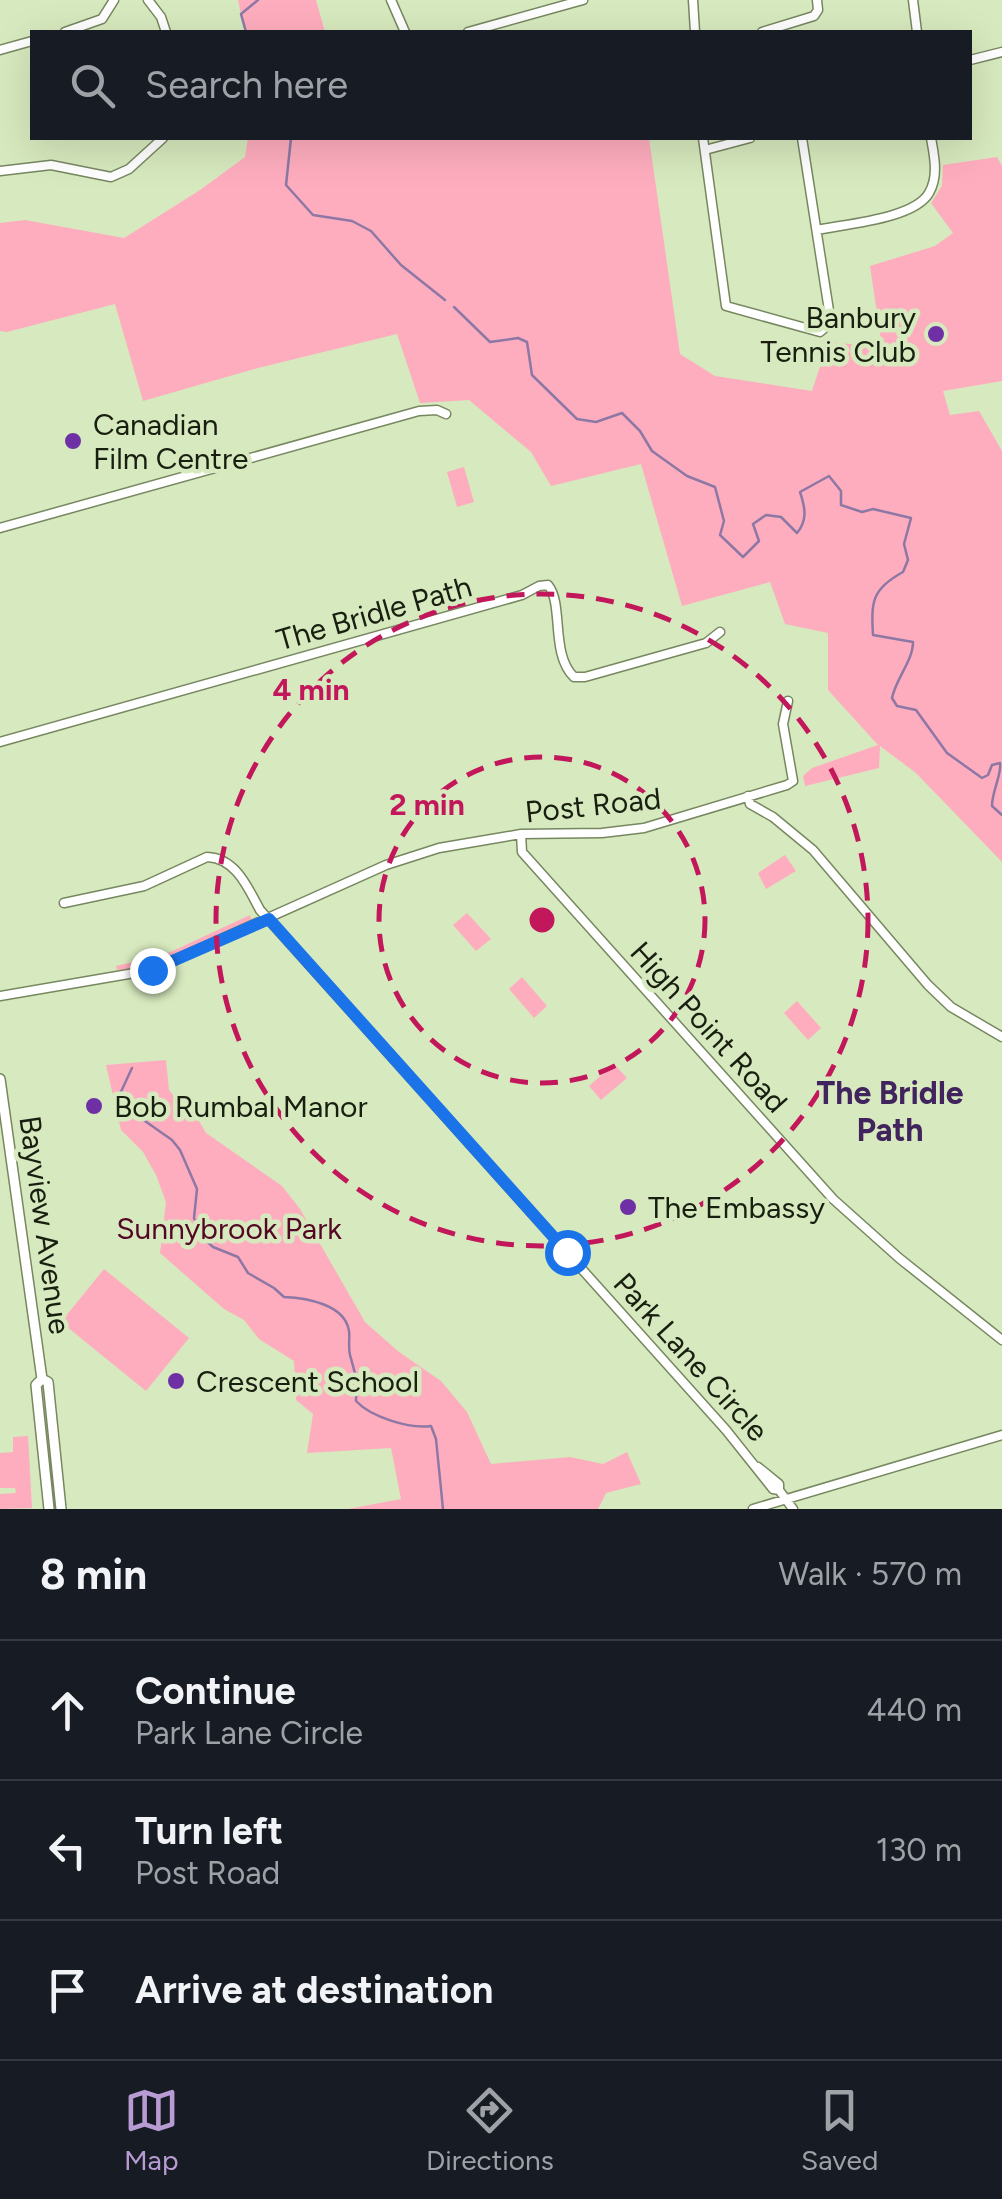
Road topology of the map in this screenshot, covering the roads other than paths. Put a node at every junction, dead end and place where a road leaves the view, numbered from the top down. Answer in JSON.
{"nodes":[{"id":1,"x":114,"y":0,"type":"edge"},
{"id":2,"x":148,"y":0,"type":"edge"},
{"id":3,"x":391,"y":0,"type":"edge"},
{"id":4,"x":583,"y":0,"type":"edge"},
{"id":5,"x":693,"y":0,"type":"edge"},
{"id":6,"x":817,"y":0,"type":"edge"},
{"id":7,"x":913,"y":0,"type":"edge"},
{"id":8,"x":71,"y":30,"type":"edge"},
{"id":9,"x":165,"y":30,"type":"edge"},
{"id":10,"x":403,"y":30,"type":"edge"},
{"id":11,"x":475,"y":30,"type":"edge"},
{"id":12,"x":695,"y":30,"type":"edge"},
{"id":13,"x":768,"y":30,"type":"edge"},
{"id":14,"x":917,"y":30,"type":"edge"},
{"id":15,"x":30,"y":42,"type":"edge"},
{"id":16,"x":0,"y":50,"type":"edge"},
{"id":17,"x":1002,"y":52,"type":"edge"},
{"id":18,"x":972,"y":60,"type":"edge"},
{"id":19,"x":161,"y":140,"type":"edge"},
{"id":20,"x":704,"y":140,"type":"edge"},
{"id":21,"x":742,"y":140,"type":"edge"},
{"id":22,"x":802,"y":140,"type":"edge"},
{"id":23,"x":931,"y":140,"type":"edge"},
{"id":24,"x":705,"y":150,"type":"junction"},
{"id":25,"x":0,"y":171,"type":"edge"},
{"id":26,"x":817,"y":230,"type":"junction"},
{"id":27,"x":446,"y":414,"type":"dead end"},
{"id":28,"x":0,"y":528,"type":"edge"},
{"id":29,"x":720,"y":632,"type":"dead end"},
{"id":30,"x":788,"y":700,"type":"dead end"},
{"id":31,"x":0,"y":742,"type":"edge"},
{"id":32,"x":748,"y":796,"type":"junction"},
{"id":33,"x":521,"y":837,"type":"junction"},
{"id":34,"x":64,"y":903,"type":"dead end"},
{"id":35,"x":269,"y":919,"type":"junction"},
{"id":36,"x":0,"y":996,"type":"edge"},
{"id":37,"x":1002,"y":1037,"type":"edge"},
{"id":38,"x":0,"y":1079,"type":"edge"},
{"id":39,"x":1002,"y":1340,"type":"edge"},
{"id":40,"x":42,"y":1379,"type":"junction"},
{"id":41,"x":1002,"y":1435,"type":"edge"},
{"id":42,"x":787,"y":1498,"type":"junction"},
{"id":43,"x":50,"y":1509,"type":"edge"},
{"id":44,"x":61,"y":1509,"type":"edge"},
{"id":45,"x":753,"y":1509,"type":"edge"},
{"id":46,"x":793,"y":1509,"type":"edge"}],
"edges":[{"from":1,"to":8,"type":"street"},
{"from":2,"to":9,"type":"street"},
{"from":3,"to":10,"type":"street"},
{"from":4,"to":11,"type":"street"},
{"from":5,"to":12,"type":"street"},
{"from":6,"to":13,"type":"street"},
{"from":7,"to":14,"type":"street"},
{"from":15,"to":16,"type":"street"},
{"from":17,"to":18,"type":"street"},
{"from":19,"to":25,"type":"street"},
{"from":20,"to":24,"type":"street"},
{"from":21,"to":24,"type":"street"},
{"from":22,"to":26,"type":"street"},
{"from":23,"to":26,"type":"street"},
{"from":24,"to":26,"type":"street"},
{"from":27,"to":28,"type":"street"},
{"from":29,"to":31,"type":"street","name":"The Bridle Path"},
{"from":30,"to":32,"type":"street","name":"Post Road"},
{"from":32,"to":33,"type":"street","name":"Post Road"},
{"from":32,"to":37,"type":"street"},
{"from":33,"to":35,"type":"street","name":"Post Road"},
{"from":33,"to":39,"type":"street","name":"High Point Road"},
{"from":34,"to":35,"type":"street","name":"Park Lane Circle"},
{"from":35,"to":36,"type":"street","name":"Post Road"},
{"from":35,"to":42,"type":"street","name":"Park Lane Circle"},
{"from":38,"to":40,"type":"main road","name":"Bayview Avenue"},
{"from":40,"to":43,"type":"main road","name":"Bayview Avenue"},
{"from":40,"to":44,"type":"main road","name":"Bayview Avenue"},
{"from":41,"to":42,"type":"street"},
{"from":42,"to":45,"type":"street"},
{"from":42,"to":46,"type":"street","name":"Park Lane Circle"}]}
